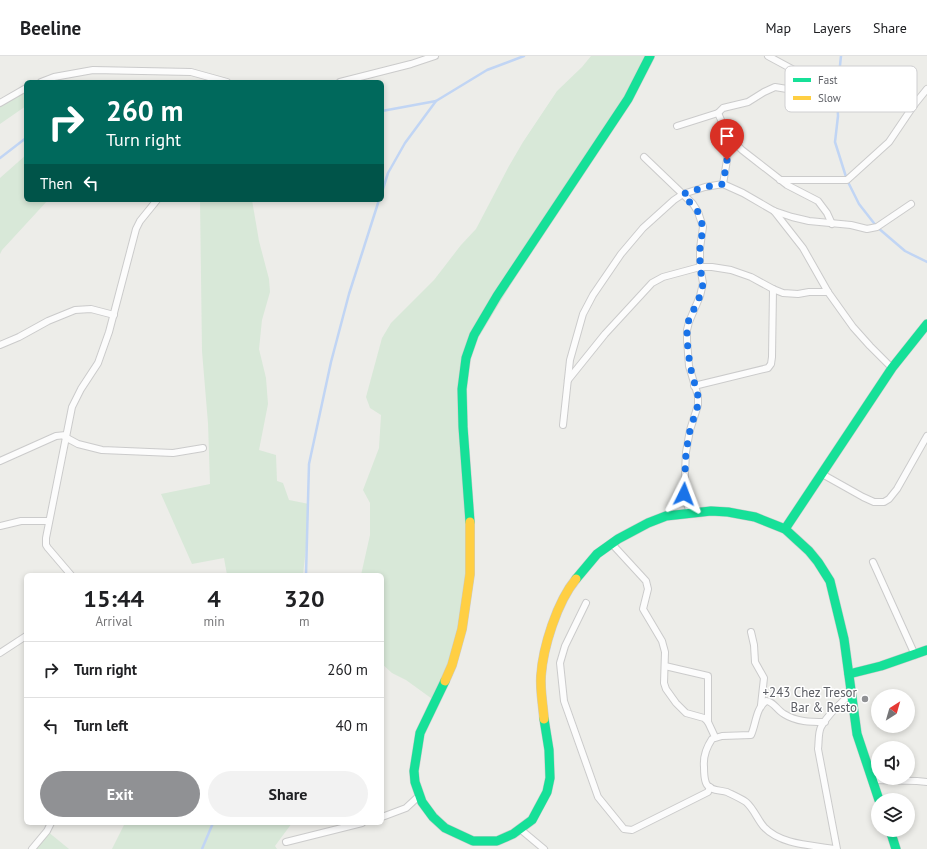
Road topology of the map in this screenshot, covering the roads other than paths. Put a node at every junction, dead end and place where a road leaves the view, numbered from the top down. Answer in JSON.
{"nodes":[{"id":1,"x":435,"y":56,"type":"edge"},
{"id":2,"x":650,"y":56,"type":"edge"},
{"id":3,"x":768,"y":56,"type":"edge"},
{"id":4,"x":786,"y":66,"type":"edge"},
{"id":5,"x":46,"y":80,"type":"edge"},
{"id":6,"x":220,"y":80,"type":"edge"},
{"id":7,"x":348,"y":80,"type":"edge"},
{"id":8,"x":24,"y":89,"type":"edge"},
{"id":9,"x":785,"y":89,"type":"edge"},
{"id":10,"x":927,"y":89,"type":"edge"},
{"id":11,"x":917,"y":101,"type":"edge"},
{"id":12,"x":0,"y":103,"type":"edge"},
{"id":13,"x":909,"y":112,"type":"edge"},
{"id":14,"x":718,"y":113,"type":"junction"},
{"id":15,"x":677,"y":126,"type":"dead end"},
{"id":16,"x":728,"y":136,"type":"junction"},
{"id":17,"x":644,"y":157,"type":"dead end"},
{"id":18,"x":780,"y":180,"type":"junction"},
{"id":19,"x":723,"y":184,"type":"junction"},
{"id":20,"x":683,"y":194,"type":"junction"},
{"id":21,"x":155,"y":202,"type":"edge"},
{"id":22,"x":911,"y":204,"type":"dead end"},
{"id":23,"x":774,"y":211,"type":"junction"},
{"id":24,"x":832,"y":224,"type":"junction"},
{"id":25,"x":700,"y":267,"type":"junction"},
{"id":26,"x":773,"y":289,"type":"junction"},
{"id":27,"x":828,"y":292,"type":"junction"},
{"id":28,"x":114,"y":315,"type":"junction"},
{"id":29,"x":927,"y":324,"type":"edge"},
{"id":30,"x":0,"y":345,"type":"edge"},
{"id":31,"x":892,"y":368,"type":"junction"},
{"id":32,"x":568,"y":380,"type":"junction"},
{"id":33,"x":694,"y":386,"type":"junction"},
{"id":34,"x":563,"y":425,"type":"dead end"},
{"id":35,"x":66,"y":436,"type":"junction"},
{"id":36,"x":927,"y":436,"type":"edge"},
{"id":37,"x":203,"y":448,"type":"dead end"},
{"id":38,"x":0,"y":461,"type":"edge"},
{"id":39,"x":822,"y":474,"type":"junction"},
{"id":40,"x":690,"y":513,"type":"junction"},
{"id":41,"x":49,"y":521,"type":"junction"},
{"id":42,"x":0,"y":526,"type":"edge"},
{"id":43,"x":785,"y":529,"type":"junction"},
{"id":44,"x":612,"y":544,"type":"junction"},
{"id":45,"x":873,"y":562,"type":"dead end"},
{"id":46,"x":68,"y":573,"type":"edge"},
{"id":47,"x":586,"y":603,"type":"dead end"},
{"id":48,"x":751,"y":632,"type":"dead end"},
{"id":49,"x":24,"y":637,"type":"edge"},
{"id":50,"x":927,"y":650,"type":"edge"},
{"id":51,"x":0,"y":653,"type":"edge"},
{"id":52,"x":916,"y":655,"type":"junction"},
{"id":53,"x":665,"y":666,"type":"junction"},
{"id":54,"x":849,"y":674,"type":"junction"},
{"id":55,"x":851,"y":694,"type":"junction"},
{"id":56,"x":761,"y":705,"type":"junction"},
{"id":57,"x":708,"y":722,"type":"junction"},
{"id":58,"x":825,"y":722,"type":"junction"},
{"id":59,"x":715,"y":737,"type":"junction"},
{"id":60,"x":871,"y":777,"type":"edge"},
{"id":61,"x":915,"y":781,"type":"edge"},
{"id":62,"x":927,"y":782,"type":"edge"},
{"id":63,"x":710,"y":787,"type":"junction"},
{"id":64,"x":420,"y":795,"type":"junction"},
{"id":65,"x":384,"y":816,"type":"edge"},
{"id":66,"x":50,"y":825,"type":"edge"},
{"id":67,"x":354,"y":825,"type":"edge"},
{"id":68,"x":520,"y":829,"type":"junction"},
{"id":69,"x":892,"y":837,"type":"edge"},
{"id":70,"x":286,"y":842,"type":"dead end"},
{"id":71,"x":32,"y":849,"type":"edge"},
{"id":72,"x":544,"y":849,"type":"edge"},
{"id":73,"x":836,"y":849,"type":"edge"},
{"id":74,"x":896,"y":849,"type":"edge"}],
"edges":[{"from":1,"to":7,"type":"street"},
{"from":2,"to":64,"type":"main road"},
{"from":3,"to":4,"type":"street"},
{"from":5,"to":6,"type":"street"},
{"from":8,"to":12,"type":"street"},
{"from":9,"to":14,"type":"street"},
{"from":10,"to":11,"type":"street"},
{"from":13,"to":18,"type":"street"},
{"from":14,"to":15,"type":"street"},
{"from":14,"to":16,"type":"street"},
{"from":16,"to":18,"type":"street"},
{"from":16,"to":19,"type":"street"},
{"from":17,"to":20,"type":"street"},
{"from":18,"to":24,"type":"street"},
{"from":19,"to":20,"type":"street"},
{"from":19,"to":23,"type":"street"},
{"from":20,"to":25,"type":"street"},
{"from":20,"to":32,"type":"street"},
{"from":21,"to":28,"type":"street"},
{"from":22,"to":24,"type":"street"},
{"from":23,"to":24,"type":"street"},
{"from":23,"to":27,"type":"street"},
{"from":25,"to":26,"type":"street"},
{"from":25,"to":32,"type":"street"},
{"from":25,"to":33,"type":"street"},
{"from":26,"to":27,"type":"street"},
{"from":26,"to":33,"type":"street"},
{"from":27,"to":31,"type":"street"},
{"from":28,"to":30,"type":"street"},
{"from":28,"to":35,"type":"street"},
{"from":29,"to":31,"type":"main road"},
{"from":31,"to":39,"type":"main road"},
{"from":32,"to":34,"type":"street"},
{"from":33,"to":40,"type":"street"},
{"from":35,"to":37,"type":"street"},
{"from":35,"to":38,"type":"street"},
{"from":35,"to":41,"type":"street"},
{"from":36,"to":39,"type":"street"},
{"from":39,"to":43,"type":"main road"},
{"from":40,"to":43,"type":"main road"},
{"from":40,"to":44,"type":"main road"},
{"from":41,"to":42,"type":"street"},
{"from":41,"to":46,"type":"street"},
{"from":43,"to":54,"type":"main road"},
{"from":44,"to":53,"type":"street"},
{"from":44,"to":68,"type":"main road"},
{"from":45,"to":52,"type":"street"},
{"from":47,"to":63,"type":"street"},
{"from":48,"to":56,"type":"street"},
{"from":49,"to":51,"type":"street"},
{"from":50,"to":52,"type":"main road"},
{"from":52,"to":54,"type":"main road"},
{"from":53,"to":57,"type":"street"},
{"from":53,"to":57,"type":"street"},
{"from":54,"to":55,"type":"main road"},
{"from":55,"to":58,"type":"street"},
{"from":55,"to":60,"type":"main road"},
{"from":56,"to":58,"type":"street"},
{"from":56,"to":59,"type":"street"},
{"from":57,"to":59,"type":"street"},
{"from":58,"to":73,"type":"street"},
{"from":59,"to":63,"type":"street"},
{"from":61,"to":62,"type":"street"},
{"from":63,"to":73,"type":"street"},
{"from":64,"to":65,"type":"street"},
{"from":64,"to":68,"type":"main road"},
{"from":66,"to":71,"type":"street"},
{"from":67,"to":70,"type":"street"},
{"from":68,"to":72,"type":"street"},
{"from":69,"to":74,"type":"main road"}]}
